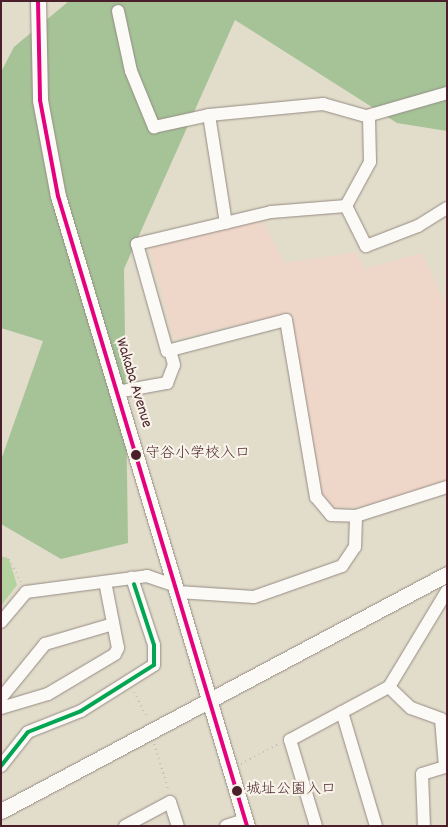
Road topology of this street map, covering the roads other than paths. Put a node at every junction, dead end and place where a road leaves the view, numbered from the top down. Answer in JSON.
{"nodes":[{"id":1,"x":38,"y":1,"type":"edge"},
{"id":2,"x":118,"y":11,"type":"dead end"},
{"id":3,"x":447,"y":93,"type":"edge"},
{"id":4,"x":209,"y":115,"type":"junction"},
{"id":5,"x":367,"y":116,"type":"junction"},
{"id":6,"x":346,"y":206,"type":"junction"},
{"id":7,"x":447,"y":208,"type":"edge"},
{"id":8,"x":226,"y":223,"type":"junction"},
{"id":9,"x":170,"y":350,"type":"junction"},
{"id":10,"x":118,"y":392,"type":"junction"},
{"id":11,"x":447,"y":487,"type":"edge"},
{"id":12,"x":356,"y":516,"type":"junction"},
{"id":13,"x":447,"y":574,"type":"edge"},
{"id":14,"x":132,"y":578,"type":"junction"},
{"id":15,"x":104,"y":582,"type":"junction"},
{"id":16,"x":177,"y":589,"type":"junction"},
{"id":17,"x":447,"y":590,"type":"edge"},
{"id":18,"x":1,"y":622,"type":"edge"},
{"id":19,"x":113,"y":624,"type":"junction"},
{"id":20,"x":389,"y":687,"type":"junction"},
{"id":21,"x":1,"y":698,"type":"edge"},
{"id":22,"x":209,"y":700,"type":"junction"},
{"id":23,"x":1,"y":708,"type":"edge"},
{"id":24,"x":342,"y":712,"type":"junction"},
{"id":25,"x":1,"y":766,"type":"edge"},
{"id":26,"x":1,"y":811,"type":"edge"},
{"id":27,"x":246,"y":823,"type":"edge"},
{"id":28,"x":125,"y":826,"type":"edge"},
{"id":29,"x":178,"y":826,"type":"edge"},
{"id":30,"x":226,"y":826,"type":"edge"},
{"id":31,"x":316,"y":826,"type":"edge"},
{"id":32,"x":376,"y":826,"type":"edge"},
{"id":33,"x":424,"y":826,"type":"edge"}],
"edges":[{"from":1,"to":10,"type":"street","name":"Wakaba Avenue"},
{"from":2,"to":4,"type":"street"},
{"from":3,"to":5,"type":"street"},
{"from":4,"to":5,"type":"street"},
{"from":4,"to":8,"type":"street"},
{"from":5,"to":6,"type":"street"},
{"from":6,"to":7,"type":"street"},
{"from":6,"to":8,"type":"street"},
{"from":8,"to":9,"type":"street"},
{"from":9,"to":10,"type":"street"},
{"from":9,"to":12,"type":"street"},
{"from":10,"to":16,"type":"street","name":"Wakaba Avenue"},
{"from":11,"to":12,"type":"street"},
{"from":12,"to":16,"type":"street"},
{"from":13,"to":22,"type":"street"},
{"from":14,"to":15,"type":"street"},
{"from":14,"to":16,"type":"street"},
{"from":14,"to":25,"type":"street"},
{"from":15,"to":18,"type":"street"},
{"from":15,"to":19,"type":"street"},
{"from":16,"to":22,"type":"street","name":"Wakaba Avenue"},
{"from":17,"to":20,"type":"street"},
{"from":19,"to":21,"type":"street"},
{"from":19,"to":23,"type":"street"},
{"from":20,"to":24,"type":"street"},
{"from":20,"to":33,"type":"street"},
{"from":22,"to":26,"type":"street"},
{"from":22,"to":27,"type":"street","name":"Wakaba Avenue"},
{"from":24,"to":31,"type":"street"},
{"from":24,"to":32,"type":"street"},
{"from":27,"to":30,"type":"street"},
{"from":28,"to":29,"type":"street"}]}
